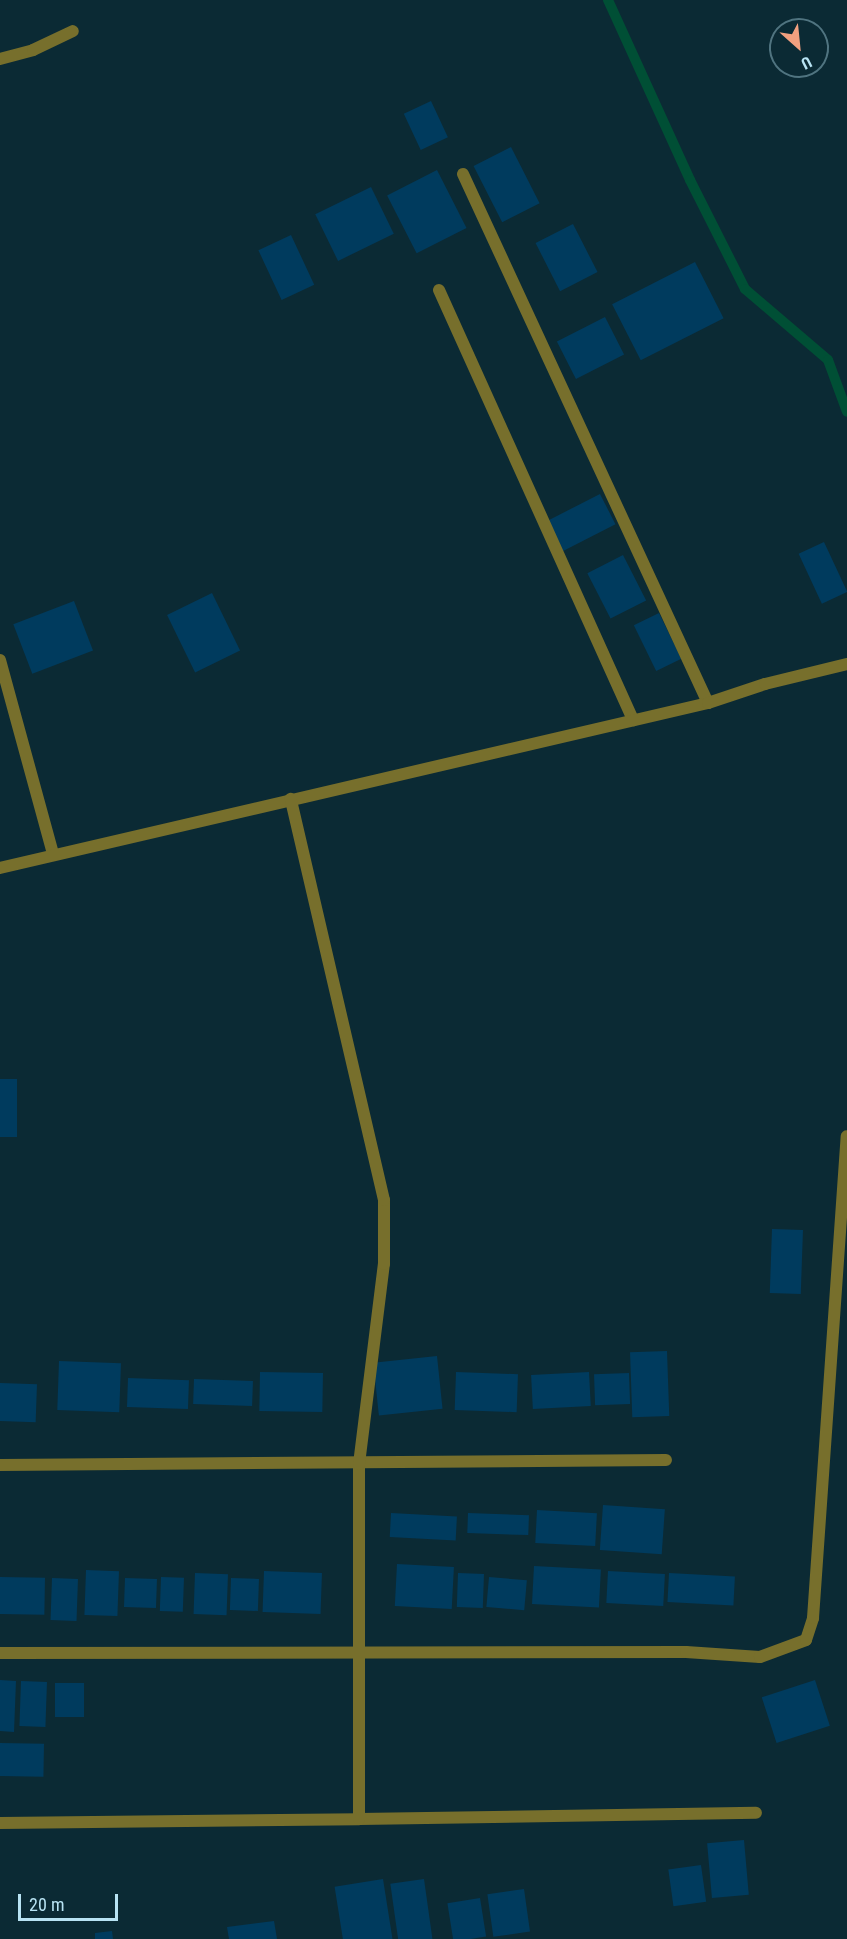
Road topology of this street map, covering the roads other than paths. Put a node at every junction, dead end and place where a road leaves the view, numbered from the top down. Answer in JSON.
{"nodes":[{"id":1,"x":73,"y":31,"type":"dead end"},
{"id":2,"x":0,"y":59,"type":"edge"},
{"id":3,"x":463,"y":174,"type":"dead end"},
{"id":4,"x":439,"y":291,"type":"dead end"},
{"id":5,"x":0,"y":660,"type":"edge"},
{"id":6,"x":847,"y":664,"type":"edge"},
{"id":7,"x":708,"y":703,"type":"junction"},
{"id":8,"x":633,"y":720,"type":"junction"},
{"id":9,"x":291,"y":799,"type":"junction"},
{"id":10,"x":53,"y":854,"type":"junction"},
{"id":11,"x":0,"y":868,"type":"edge"},
{"id":12,"x":847,"y":1136,"type":"edge"},
{"id":13,"x":666,"y":1460,"type":"dead end"},
{"id":14,"x":359,"y":1464,"type":"junction"},
{"id":15,"x":0,"y":1465,"type":"edge"},
{"id":16,"x":0,"y":1653,"type":"edge"},
{"id":17,"x":357,"y":1654,"type":"junction"},
{"id":18,"x":756,"y":1813,"type":"dead end"},
{"id":19,"x":359,"y":1819,"type":"junction"},
{"id":20,"x":0,"y":1823,"type":"edge"}],
"edges":[{"from":1,"to":2,"type":"street"},
{"from":3,"to":7,"type":"street"},
{"from":4,"to":8,"type":"street"},
{"from":5,"to":10,"type":"street"},
{"from":6,"to":7,"type":"street"},
{"from":7,"to":8,"type":"street"},
{"from":8,"to":9,"type":"street"},
{"from":9,"to":10,"type":"street"},
{"from":9,"to":14,"type":"street"},
{"from":10,"to":11,"type":"street"},
{"from":12,"to":17,"type":"street"},
{"from":13,"to":14,"type":"street"},
{"from":14,"to":15,"type":"street"},
{"from":14,"to":17,"type":"street"},
{"from":16,"to":17,"type":"street"},
{"from":17,"to":19,"type":"street"},
{"from":18,"to":19,"type":"street"},
{"from":19,"to":20,"type":"street"}]}
